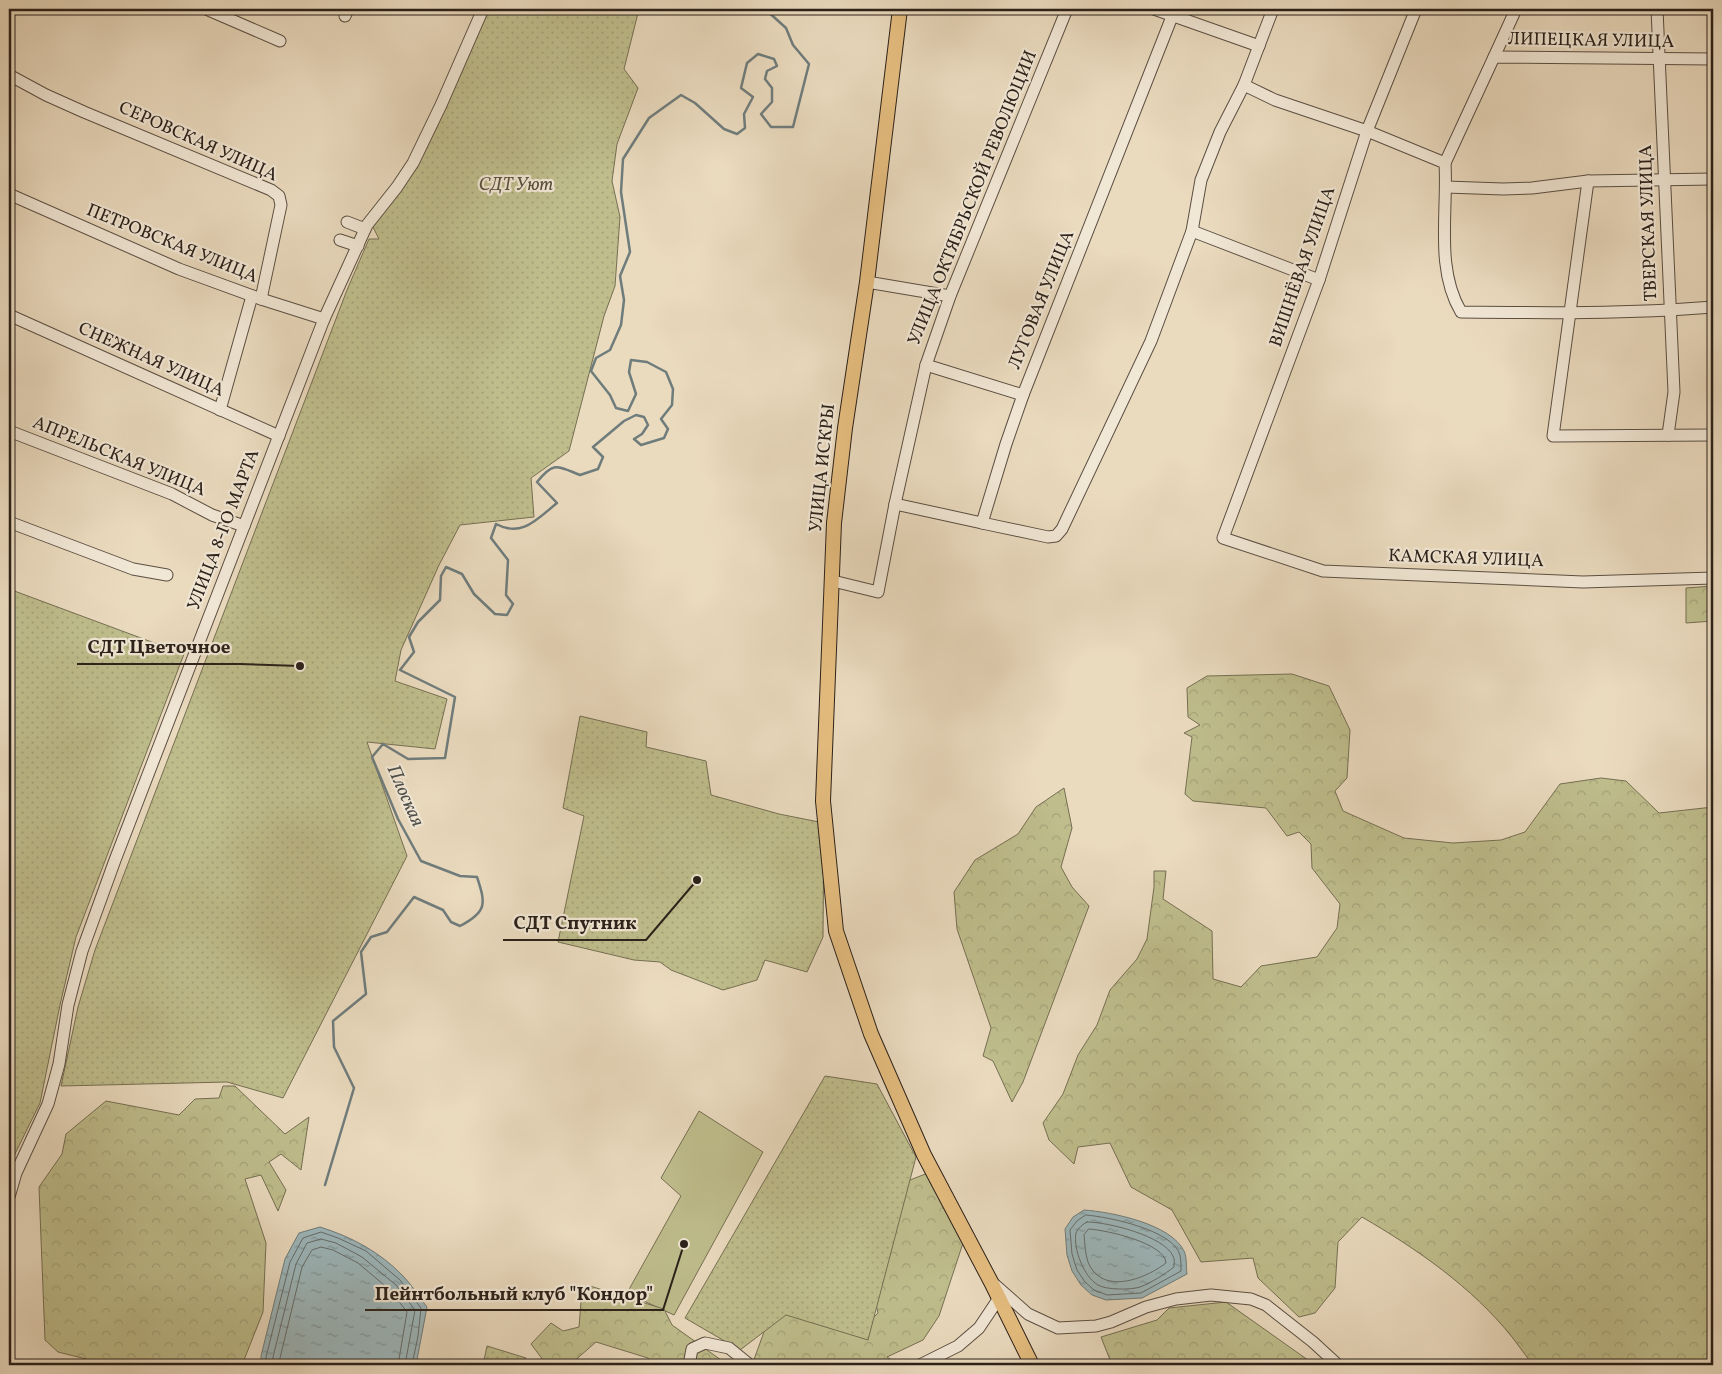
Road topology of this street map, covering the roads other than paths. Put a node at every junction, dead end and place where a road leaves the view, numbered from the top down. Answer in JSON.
{"nodes":[{"id":1,"x":206,"y":9,"type":"edge"},
{"id":2,"x":483,"y":9,"type":"edge"},
{"id":3,"x":1067,"y":9,"type":"edge"},
{"id":4,"x":1154,"y":9,"type":"edge"},
{"id":5,"x":1273,"y":9,"type":"edge"},
{"id":6,"x":1416,"y":9,"type":"edge"},
{"id":7,"x":1516,"y":9,"type":"edge"},
{"id":8,"x":1657,"y":9,"type":"edge"},
{"id":9,"x":900,"y":10,"type":"edge"},
{"id":10,"x":1174,"y":12,"type":"edge"},
{"id":11,"x":280,"y":41,"type":"dead end"},
{"id":12,"x":1258,"y":46,"type":"junction"},
{"id":13,"x":1494,"y":57,"type":"junction"},
{"id":14,"x":1660,"y":59,"type":"junction"},
{"id":15,"x":1713,"y":59,"type":"edge"},
{"id":16,"x":9,"y":74,"type":"edge"},
{"id":17,"x":1244,"y":85,"type":"junction"},
{"id":18,"x":1367,"y":131,"type":"junction"},
{"id":19,"x":1445,"y":163,"type":"junction"},
{"id":20,"x":1713,"y":179,"type":"edge"},
{"id":21,"x":1665,"y":180,"type":"junction"},
{"id":22,"x":1588,"y":181,"type":"junction"},
{"id":23,"x":1446,"y":187,"type":"junction"},
{"id":24,"x":9,"y":194,"type":"edge"},
{"id":25,"x":347,"y":222,"type":"dead end"},
{"id":26,"x":365,"y":229,"type":"junction"},
{"id":27,"x":1192,"y":230,"type":"junction"},
{"id":28,"x":340,"y":240,"type":"dead end"},
{"id":29,"x":358,"y":246,"type":"junction"},
{"id":30,"x":1318,"y":280,"type":"junction"},
{"id":31,"x":867,"y":282,"type":"junction"},
{"id":32,"x":950,"y":296,"type":"junction"},
{"id":33,"x":257,"y":298,"type":"junction"},
{"id":34,"x":1713,"y":307,"type":"edge"},
{"id":35,"x":1670,"y":310,"type":"junction"},
{"id":36,"x":1569,"y":313,"type":"junction"},
{"id":37,"x":9,"y":316,"type":"edge"},
{"id":38,"x":324,"y":319,"type":"junction"},
{"id":39,"x":926,"y":365,"type":"junction"},
{"id":40,"x":1023,"y":395,"type":"junction"},
{"id":41,"x":220,"y":410,"type":"junction"},
{"id":42,"x":9,"y":431,"type":"edge"},
{"id":43,"x":1668,"y":434,"type":"junction"},
{"id":44,"x":1713,"y":435,"type":"edge"},
{"id":45,"x":279,"y":436,"type":"junction"},
{"id":46,"x":895,"y":504,"type":"junction"},
{"id":47,"x":9,"y":522,"type":"edge"},
{"id":48,"x":982,"y":523,"type":"junction"},
{"id":49,"x":244,"y":526,"type":"junction"},
{"id":50,"x":1223,"y":538,"type":"joint"},
{"id":51,"x":166,"y":575,"type":"dead end"},
{"id":52,"x":1713,"y":578,"type":"edge"},
{"id":53,"x":832,"y":581,"type":"junction"},
{"id":54,"x":9,"y":1197,"type":"edge"},
{"id":55,"x":991,"y":1282,"type":"junction"},
{"id":56,"x":999,"y":1298,"type":"junction"},
{"id":57,"x":689,"y":1365,"type":"edge"},
{"id":58,"x":750,"y":1365,"type":"edge"},
{"id":59,"x":920,"y":1365,"type":"edge"},
{"id":60,"x":1032,"y":1365,"type":"edge"},
{"id":61,"x":1338,"y":1365,"type":"edge"}],
"edges":[{"from":1,"to":11,"type":"street"},
{"from":2,"to":26,"type":"street","name":"УЛИЦА 8-ГО МАРТА"},
{"from":3,"to":32,"type":"street","name":"УЛИЦА ОКТЯБРЬСКОЙ РЕВОЛЮЦИИ"},
{"from":4,"to":10,"type":"street"},
{"from":5,"to":12,"type":"street"},
{"from":6,"to":18,"type":"street","name":"ВИШНЁВАЯ УЛИЦА"},
{"from":7,"to":13,"type":"street"},
{"from":8,"to":14,"type":"street","name":"ТВЕРСКАЯ УЛИЦА"},
{"from":9,"to":31,"type":"main road","name":"УЛИЦА ИСКРЫ"},
{"from":10,"to":12,"type":"street"},
{"from":10,"to":40,"type":"street","name":"ЛУГОВАЯ УЛИЦА"},
{"from":12,"to":17,"type":"street"},
{"from":13,"to":14,"type":"street","name":"ЛИПЕЦКАЯ УЛИЦА"},
{"from":13,"to":19,"type":"street","name":"ЛИПЕЦКАЯ УЛИЦА"},
{"from":14,"to":15,"type":"street","name":"ЛИПЕЦКАЯ УЛИЦА"},
{"from":14,"to":21,"type":"street","name":"ТВЕРСКАЯ УЛИЦА"},
{"from":16,"to":33,"type":"street","name":"СЕРОВСКАЯ УЛИЦА"},
{"from":17,"to":18,"type":"street"},
{"from":17,"to":27,"type":"street"},
{"from":18,"to":19,"type":"street"},
{"from":18,"to":30,"type":"street","name":"ВИШНЁВАЯ УЛИЦА"},
{"from":19,"to":23,"type":"street"},
{"from":20,"to":21,"type":"street"},
{"from":21,"to":22,"type":"street"},
{"from":21,"to":35,"type":"street","name":"ТВЕРСКАЯ УЛИЦА"},
{"from":22,"to":23,"type":"street"},
{"from":22,"to":36,"type":"street"},
{"from":23,"to":36,"type":"street"},
{"from":24,"to":33,"type":"street","name":"ПЕТРОВСКАЯ УЛИЦА"},
{"from":25,"to":26,"type":"street"},
{"from":26,"to":29,"type":"street","name":"УЛИЦА 8-ГО МАРТА"},
{"from":27,"to":30,"type":"street"},
{"from":27,"to":48,"type":"street"},
{"from":28,"to":29,"type":"street"},
{"from":29,"to":38,"type":"street","name":"УЛИЦА 8-ГО МАРТА"},
{"from":30,"to":50,"type":"street","name":"ВИШНЁВАЯ УЛИЦА"},
{"from":31,"to":32,"type":"street"},
{"from":31,"to":53,"type":"main road","name":"УЛИЦА ИСКРЫ"},
{"from":32,"to":39,"type":"street","name":"УЛИЦА ОКТЯБРЬСКОЙ РЕВОЛЮЦИИ"},
{"from":33,"to":38,"type":"street","name":"ПЕТРОВСКАЯ УЛИЦА"},
{"from":33,"to":41,"type":"street"},
{"from":34,"to":35,"type":"street"},
{"from":35,"to":36,"type":"street"},
{"from":35,"to":43,"type":"street","name":"ТВЕРСКАЯ УЛИЦА"},
{"from":36,"to":43,"type":"street"},
{"from":37,"to":41,"type":"street","name":"СНЕЖНАЯ УЛИЦА"},
{"from":38,"to":45,"type":"street","name":"УЛИЦА 8-ГО МАРТА"},
{"from":39,"to":40,"type":"street"},
{"from":39,"to":46,"type":"street","name":"УЛИЦА ОКТЯБРЬСКОЙ РЕВОЛЮЦИИ"},
{"from":40,"to":48,"type":"street","name":"ЛУГОВАЯ УЛИЦА"},
{"from":41,"to":45,"type":"street","name":"СНЕЖНАЯ УЛИЦА"},
{"from":42,"to":49,"type":"street","name":"АПРЕЛЬСКАЯ УЛИЦА"},
{"from":43,"to":44,"type":"street"},
{"from":45,"to":49,"type":"street","name":"УЛИЦА 8-ГО МАРТА"},
{"from":46,"to":48,"type":"street"},
{"from":46,"to":53,"type":"street","name":"УЛИЦА ОКТЯБРЬСКОЙ РЕВОЛЮЦИИ"},
{"from":47,"to":51,"type":"street"},
{"from":49,"to":54,"type":"street","name":"УЛИЦА 8-ГО МАРТА"},
{"from":50,"to":52,"type":"street","name":"КАМСКАЯ УЛИЦА"},
{"from":53,"to":55,"type":"main road","name":"УЛИЦА ИСКРЫ"},
{"from":55,"to":56,"type":"main road","name":"УЛИЦА ИСКРЫ"},
{"from":55,"to":61,"type":"street"},
{"from":56,"to":59,"type":"street"},
{"from":56,"to":60,"type":"main road","name":"УЛИЦА ИСКРЫ"},
{"from":57,"to":58,"type":"street"}]}
